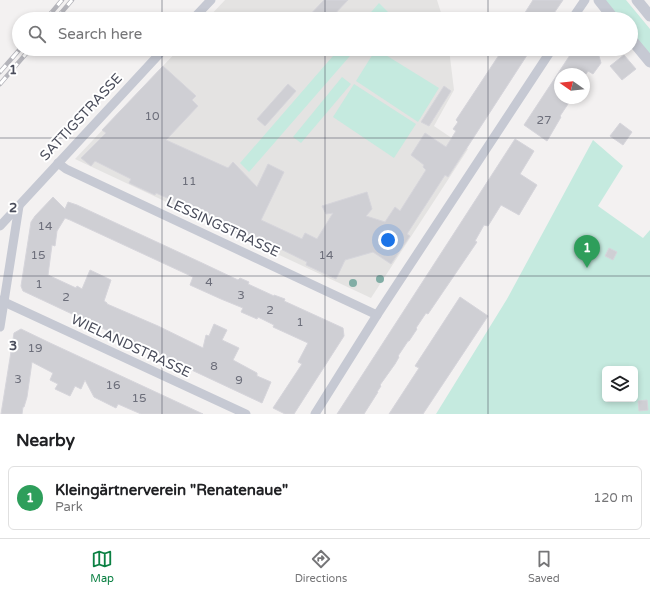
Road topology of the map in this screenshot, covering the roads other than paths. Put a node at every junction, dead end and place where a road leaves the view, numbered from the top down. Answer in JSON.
{"nodes":[{"id":1,"x":210,"y":0,"type":"edge"},
{"id":2,"x":585,"y":0,"type":"edge"},
{"id":3,"x":599,"y":0,"type":"edge"},
{"id":4,"x":637,"y":0,"type":"edge"},
{"id":5,"x":199,"y":12,"type":"edge"},
{"id":6,"x":577,"y":12,"type":"edge"},
{"id":7,"x":608,"y":12,"type":"edge"},
{"id":8,"x":650,"y":16,"type":"edge"},
{"id":9,"x":638,"y":47,"type":"edge"},
{"id":10,"x":157,"y":56,"type":"edge"},
{"id":11,"x":547,"y":56,"type":"edge"},
{"id":12,"x":650,"y":62,"type":"edge"},
{"id":13,"x":58,"y":163,"type":"junction"},
{"id":14,"x":19,"y":205,"type":"junction"},
{"id":15,"x":0,"y":226,"type":"edge"},
{"id":16,"x":2,"y":301,"type":"edge"},
{"id":17,"x":377,"y":316,"type":"junction"},
{"id":18,"x":0,"y":327,"type":"edge"},
{"id":19,"x":246,"y":414,"type":"edge"},
{"id":20,"x":315,"y":414,"type":"edge"}],
"edges":[{"from":1,"to":5,"type":"street"},
{"from":2,"to":6,"type":"street"},
{"from":3,"to":7,"type":"street"},
{"from":4,"to":8,"type":"street"},
{"from":9,"to":12,"type":"street"},
{"from":10,"to":13,"type":"street","name":"SATTIGSTRASSE"},
{"from":11,"to":17,"type":"street"},
{"from":13,"to":14,"type":"street","name":"SATTIGSTRASSE"},
{"from":13,"to":17,"type":"street","name":"LESSINGSTRASSE"},
{"from":14,"to":15,"type":"street","name":"SATTIGSTRASSE"},
{"from":14,"to":16,"type":"street"},
{"from":16,"to":18,"type":"street"},
{"from":16,"to":19,"type":"street","name":"WIELANDSTRASSE"},
{"from":17,"to":20,"type":"street"}]}
